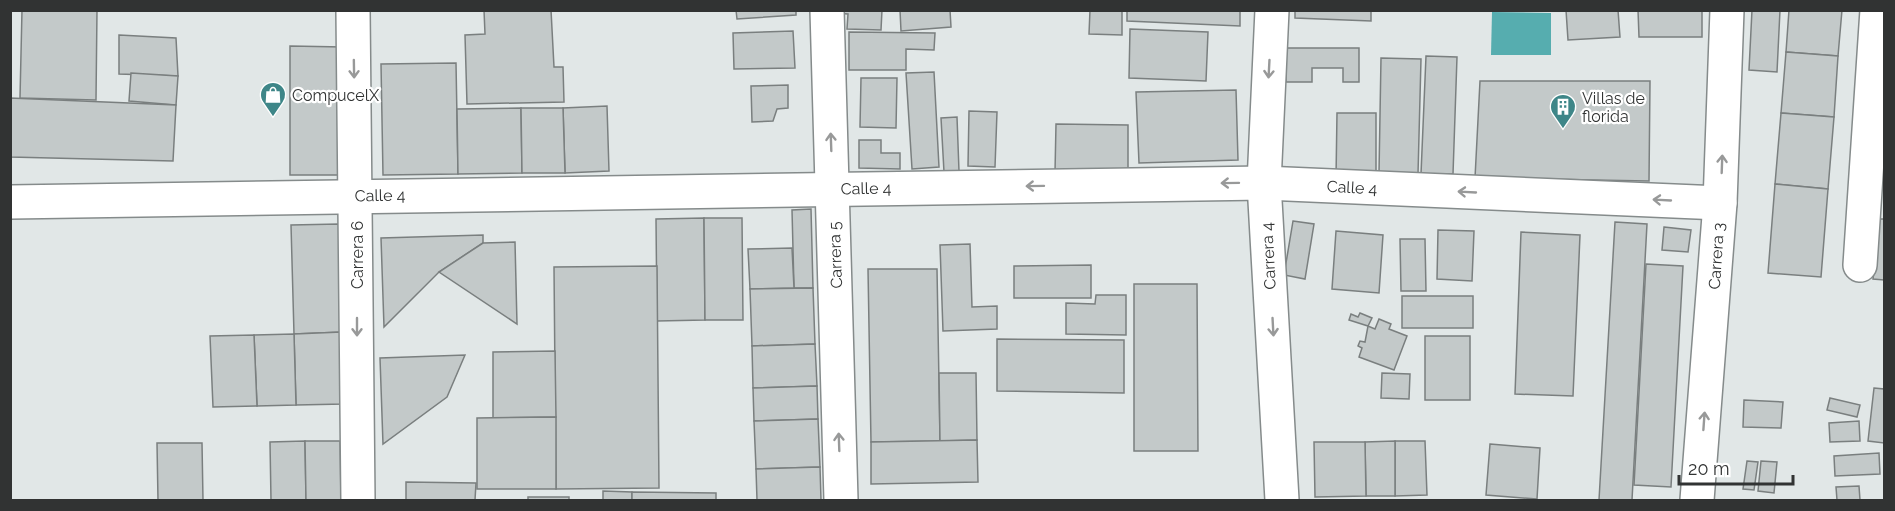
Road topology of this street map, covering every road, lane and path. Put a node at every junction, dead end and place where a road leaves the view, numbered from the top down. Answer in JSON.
{"nodes":[{"id":1,"x":353,"y":10,"type":"edge"},
{"id":2,"x":827,"y":10,"type":"edge"},
{"id":3,"x":1272,"y":10,"type":"edge"},
{"id":4,"x":1727,"y":10,"type":"edge"},
{"id":5,"x":1877,"y":10,"type":"edge"},
{"id":6,"x":1880,"y":44,"type":"edge"},
{"id":7,"x":1264,"y":183,"type":"junction"},
{"id":8,"x":833,"y":188,"type":"junction"},
{"id":9,"x":357,"y":195,"type":"junction"},
{"id":10,"x":10,"y":202,"type":"edge"},
{"id":11,"x":1720,"y":203,"type":"junction"},
{"id":12,"x":1860,"y":265,"type":"dead end"},
{"id":13,"x":358,"y":501,"type":"edge"},
{"id":14,"x":841,"y":501,"type":"edge"},
{"id":15,"x":1282,"y":501,"type":"edge"},
{"id":16,"x":1697,"y":501,"type":"edge"}],
"edges":[{"from":1,"to":9,"type":"street","name":"Carrera 6","one_way":true},
{"from":8,"to":2,"type":"street","name":"Carrera 5","one_way":true},
{"from":3,"to":7,"type":"street","name":"Carrera 4","one_way":true},
{"from":11,"to":4,"type":"street","name":"Carrera 3","one_way":true},
{"from":5,"to":6,"type":"street"},
{"from":6,"to":12,"type":"street"},
{"from":7,"to":8,"type":"street","name":"Calle 4","one_way":true},
{"from":11,"to":7,"type":"street","name":"Calle 4","one_way":true},
{"from":7,"to":15,"type":"street","name":"Carrera 4","one_way":true},
{"from":8,"to":9,"type":"street","name":"Calle 4"},
{"from":14,"to":8,"type":"street","name":"Carrera 5","one_way":true},
{"from":9,"to":10,"type":"street","name":"Calle 4"},
{"from":9,"to":13,"type":"street","name":"Carrera 6","one_way":true},
{"from":16,"to":11,"type":"street","name":"Carrera 3","one_way":true}]}
